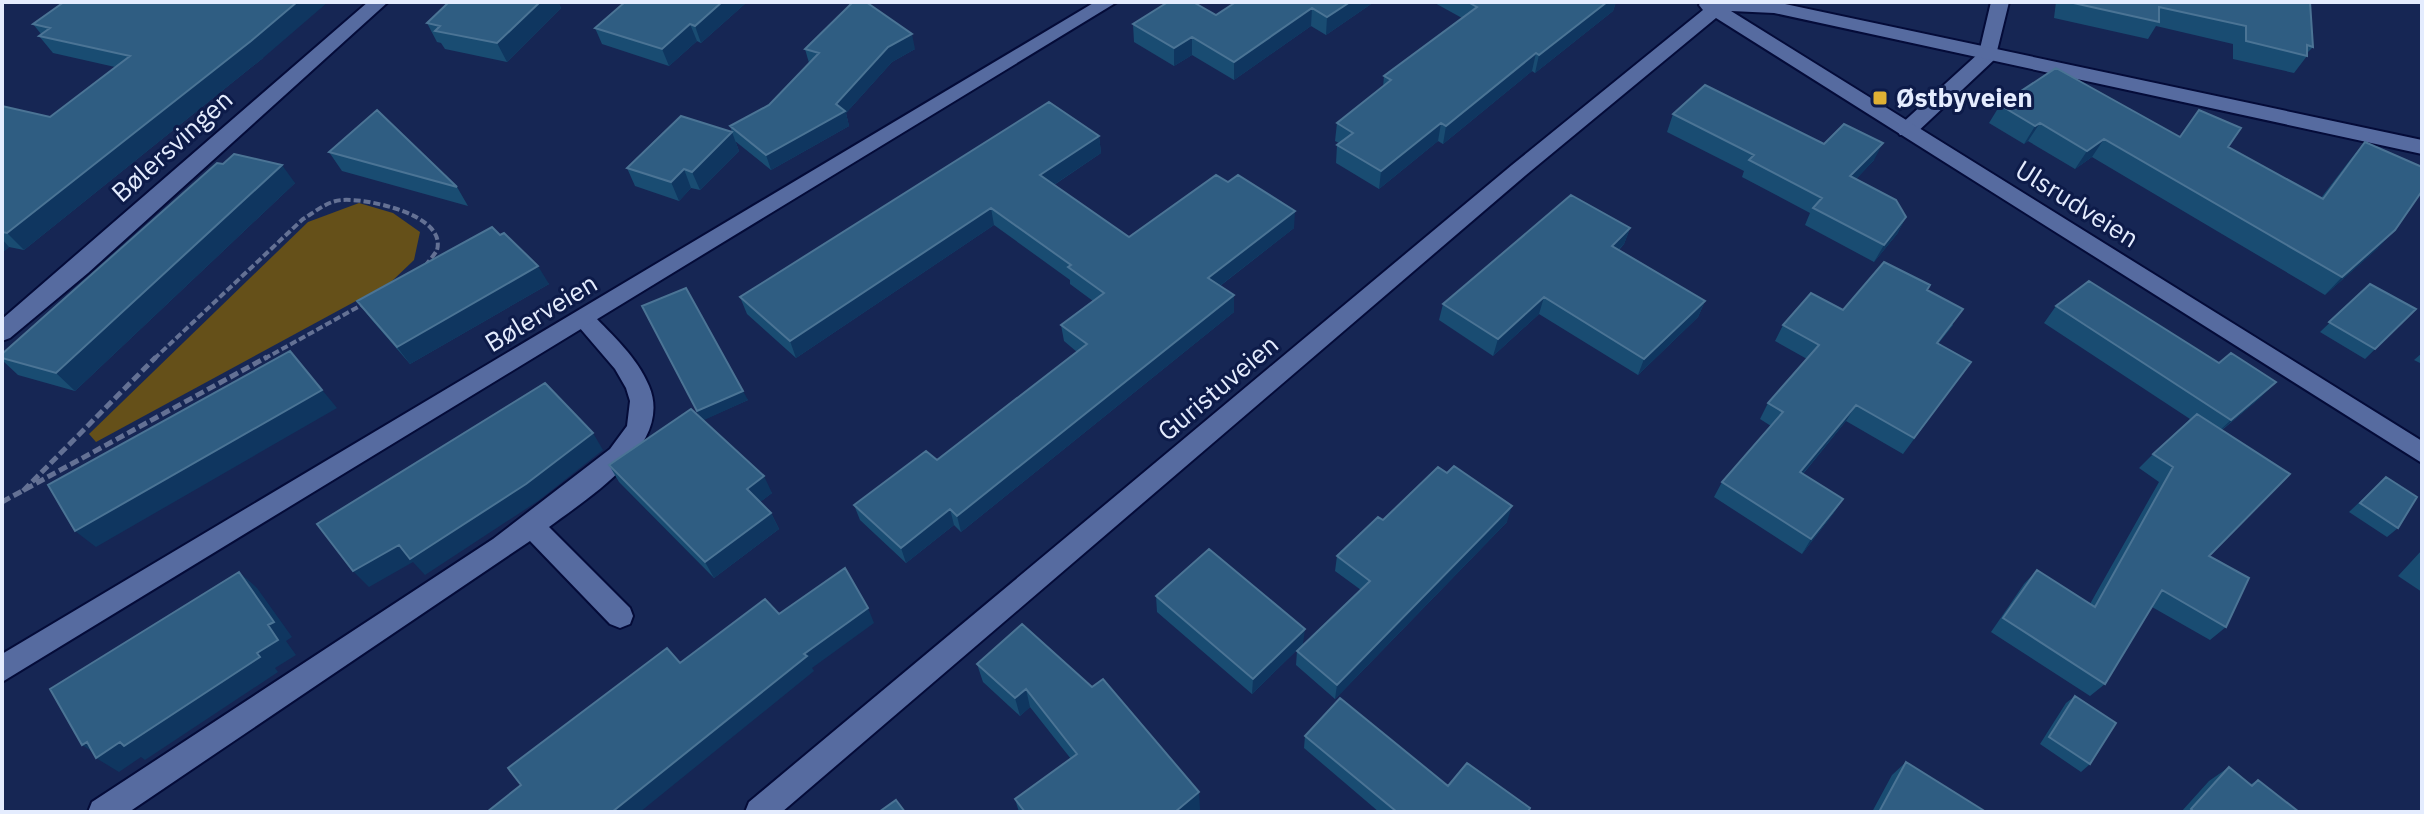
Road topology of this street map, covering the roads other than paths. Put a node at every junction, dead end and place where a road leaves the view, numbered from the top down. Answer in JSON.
{"nodes":[{"id":1,"x":379,"y":2,"type":"edge"},
{"id":2,"x":1108,"y":2,"type":"edge"},
{"id":3,"x":2000,"y":2,"type":"edge"},
{"id":4,"x":1709,"y":6,"type":"edge"},
{"id":5,"x":1988,"y":55,"type":"junction"},
{"id":6,"x":1907,"y":130,"type":"junction"},
{"id":7,"x":2422,"y":147,"type":"edge"},
{"id":8,"x":584,"y":320,"type":"junction"},
{"id":9,"x":2,"y":332,"type":"edge"},
{"id":10,"x":2422,"y":453,"type":"edge"},
{"id":11,"x":531,"y":525,"type":"junction"},
{"id":12,"x":620,"y":616,"type":"dead end"},
{"id":13,"x":2,"y":669,"type":"edge"},
{"id":14,"x":103,"y":812,"type":"edge"},
{"id":15,"x":760,"y":812,"type":"edge"}],
"edges":[{"from":1,"to":9,"type":"street","name":"Bølersvingen"},
{"from":2,"to":8,"type":"street","name":"Bølerveien"},
{"from":3,"to":5,"type":"street"},
{"from":4,"to":5,"type":"street"},
{"from":4,"to":6,"type":"street","name":"Ulsrudveien"},
{"from":4,"to":15,"type":"street","name":"Guristuveien"},
{"from":5,"to":6,"type":"street"},
{"from":5,"to":7,"type":"street"},
{"from":6,"to":10,"type":"street","name":"Ulsrudveien"},
{"from":8,"to":11,"type":"street"},
{"from":8,"to":13,"type":"street","name":"Bølerveien"},
{"from":11,"to":12,"type":"street"},
{"from":11,"to":14,"type":"street"}]}
